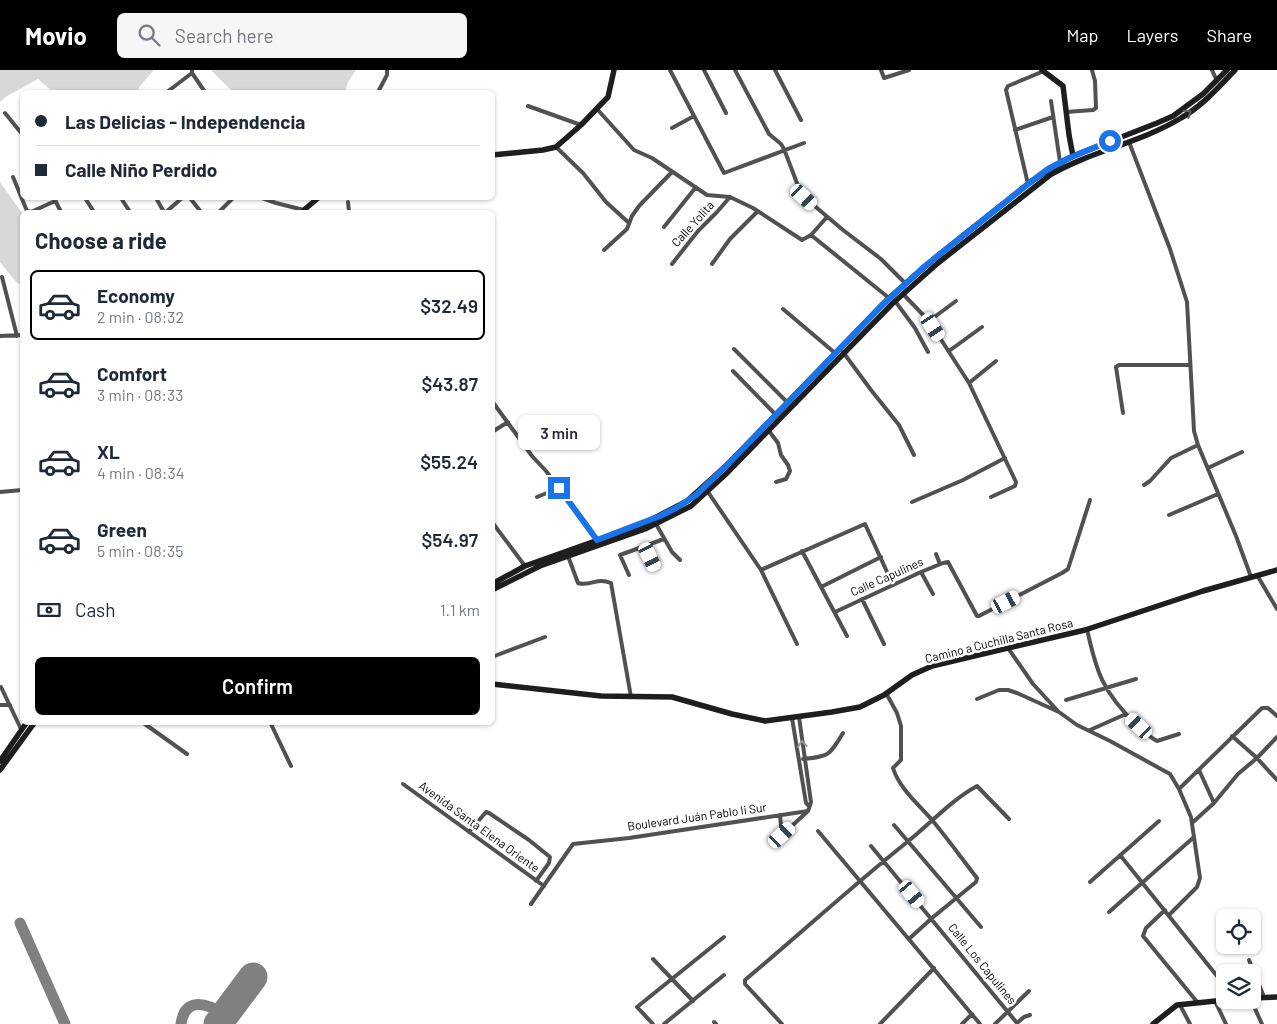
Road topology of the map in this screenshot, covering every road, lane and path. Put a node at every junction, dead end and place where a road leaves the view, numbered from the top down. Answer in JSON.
{"nodes":[{"id":1,"x":387,"y":70,"type":"edge"},
{"id":2,"x":614,"y":70,"type":"edge"},
{"id":3,"x":670,"y":70,"type":"edge"},
{"id":4,"x":704,"y":70,"type":"edge"},
{"id":5,"x":735,"y":70,"type":"edge"},
{"id":6,"x":775,"y":70,"type":"edge"},
{"id":7,"x":880,"y":70,"type":"edge"},
{"id":8,"x":909,"y":70,"type":"edge"},
{"id":9,"x":1043,"y":70,"type":"edge"},
{"id":10,"x":1092,"y":70,"type":"edge"},
{"id":11,"x":1212,"y":70,"type":"edge"},
{"id":12,"x":1227,"y":70,"type":"edge"},
{"id":13,"x":1235,"y":70,"type":"edge"},
{"id":14,"x":192,"y":72,"type":"edge"},
{"id":15,"x":1216,"y":81,"type":"junction"},
{"id":16,"x":170,"y":90,"type":"edge"},
{"id":17,"x":204,"y":90,"type":"edge"},
{"id":18,"x":379,"y":90,"type":"edge"},
{"id":19,"x":1051,"y":101,"type":"dead end"},
{"id":20,"x":528,"y":106,"type":"dead end"},
{"id":21,"x":597,"y":109,"type":"junction"},
{"id":22,"x":1066,"y":112,"type":"junction"},
{"id":23,"x":726,"y":113,"type":"dead end"},
{"id":24,"x":5,"y":114,"type":"dead end"},
{"id":25,"x":694,"y":116,"type":"junction"},
{"id":26,"x":1053,"y":118,"type":"junction"},
{"id":27,"x":801,"y":120,"type":"dead end"},
{"id":28,"x":582,"y":125,"type":"junction"},
{"id":29,"x":672,"y":128,"type":"dead end"},
{"id":30,"x":1015,"y":130,"type":"junction"},
{"id":31,"x":20,"y":132,"type":"edge"},
{"id":32,"x":1110,"y":141,"type":"junction"},
{"id":33,"x":1129,"y":142,"type":"junction"},
{"id":34,"x":804,"y":143,"type":"dead end"},
{"id":35,"x":556,"y":148,"type":"junction"},
{"id":36,"x":1113,"y":148,"type":"junction"},
{"id":37,"x":785,"y":150,"type":"junction"},
{"id":38,"x":495,"y":155,"type":"edge"},
{"id":39,"x":1074,"y":156,"type":"junction"},
{"id":40,"x":1060,"y":162,"type":"junction"},
{"id":41,"x":672,"y":172,"type":"junction"},
{"id":42,"x":13,"y":176,"type":"dead end"},
{"id":43,"x":1028,"y":184,"type":"junction"},
{"id":44,"x":696,"y":187,"type":"junction"},
{"id":45,"x":20,"y":194,"type":"edge"},
{"id":46,"x":730,"y":197,"type":"junction"},
{"id":47,"x":52,"y":200,"type":"edge"},
{"id":48,"x":180,"y":200,"type":"edge"},
{"id":49,"x":192,"y":200,"type":"edge"},
{"id":50,"x":231,"y":200,"type":"edge"},
{"id":51,"x":268,"y":200,"type":"edge"},
{"id":52,"x":348,"y":202,"type":"dead end"},
{"id":53,"x":35,"y":210,"type":"edge"},
{"id":54,"x":167,"y":210,"type":"edge"},
{"id":55,"x":199,"y":210,"type":"edge"},
{"id":56,"x":221,"y":210,"type":"edge"},
{"id":57,"x":300,"y":210,"type":"edge"},
{"id":58,"x":349,"y":210,"type":"edge"},
{"id":59,"x":756,"y":212,"type":"junction"},
{"id":60,"x":827,"y":217,"type":"junction"},
{"id":61,"x":629,"y":223,"type":"junction"},
{"id":62,"x":664,"y":227,"type":"dead end"},
{"id":63,"x":811,"y":235,"type":"junction"},
{"id":64,"x":952,"y":248,"type":"junction"},
{"id":65,"x":604,"y":250,"type":"dead end"},
{"id":66,"x":936,"y":261,"type":"junction"},
{"id":67,"x":672,"y":264,"type":"dead end"},
{"id":68,"x":712,"y":264,"type":"dead end"},
{"id":69,"x":2,"y":277,"type":"dead end"},
{"id":70,"x":905,"y":283,"type":"junction"},
{"id":71,"x":903,"y":294,"type":"junction"},
{"id":72,"x":892,"y":299,"type":"junction"},
{"id":73,"x":956,"y":301,"type":"dead end"},
{"id":74,"x":783,"y":309,"type":"dead end"},
{"id":75,"x":929,"y":321,"type":"junction"},
{"id":76,"x":982,"y":327,"type":"dead end"},
{"id":77,"x":20,"y":335,"type":"edge"},
{"id":78,"x":0,"y":336,"type":"edge"},
{"id":79,"x":17,"y":336,"type":"junction"},
{"id":80,"x":734,"y":349,"type":"dead end"},
{"id":81,"x":949,"y":351,"type":"junction"},
{"id":82,"x":843,"y":352,"type":"junction"},
{"id":83,"x":928,"y":352,"type":"dead end"},
{"id":84,"x":835,"y":353,"type":"junction"},
{"id":85,"x":996,"y":361,"type":"dead end"},
{"id":86,"x":1190,"y":365,"type":"junction"},
{"id":87,"x":733,"y":371,"type":"dead end"},
{"id":88,"x":969,"y":383,"type":"junction"},
{"id":89,"x":787,"y":402,"type":"junction"},
{"id":90,"x":495,"y":405,"type":"edge"},
{"id":91,"x":1123,"y":413,"type":"dead end"},
{"id":92,"x":775,"y":414,"type":"junction"},
{"id":93,"x":508,"y":422,"type":"junction"},
{"id":94,"x":495,"y":430,"type":"edge"},
{"id":95,"x":768,"y":430,"type":"junction"},
{"id":96,"x":1198,"y":445,"type":"junction"},
{"id":97,"x":1242,"y":452,"type":"dead end"},
{"id":98,"x":914,"y":455,"type":"dead end"},
{"id":99,"x":1005,"y":458,"type":"junction"},
{"id":100,"x":1208,"y":468,"type":"junction"},
{"id":101,"x":776,"y":482,"type":"dead end"},
{"id":102,"x":1144,"y":485,"type":"dead end"},
{"id":103,"x":559,"y":488,"type":"junction"},
{"id":104,"x":20,"y":490,"type":"edge"},
{"id":105,"x":0,"y":492,"type":"edge"},
{"id":106,"x":708,"y":492,"type":"junction"},
{"id":107,"x":1218,"y":494,"type":"junction"},
{"id":108,"x":537,"y":497,"type":"dead end"},
{"id":109,"x":991,"y":497,"type":"dead end"},
{"id":110,"x":1090,"y":500,"type":"dead end"},
{"id":111,"x":912,"y":502,"type":"dead end"},
{"id":112,"x":1169,"y":515,"type":"dead end"},
{"id":113,"x":656,"y":524,"type":"junction"},
{"id":114,"x":495,"y":526,"type":"edge"},
{"id":115,"x":664,"y":539,"type":"junction"},
{"id":116,"x":597,"y":540,"type":"junction"},
{"id":117,"x":645,"y":547,"type":"junction"},
{"id":118,"x":802,"y":551,"type":"junction"},
{"id":119,"x":936,"y":554,"type":"dead end"},
{"id":120,"x":568,"y":556,"type":"junction"},
{"id":121,"x":881,"y":557,"type":"junction"},
{"id":122,"x":680,"y":560,"type":"dead end"},
{"id":123,"x":940,"y":564,"type":"junction"},
{"id":124,"x":526,"y":566,"type":"junction"},
{"id":125,"x":655,"y":568,"type":"dead end"},
{"id":126,"x":761,"y":570,"type":"junction"},
{"id":127,"x":1276,"y":571,"type":"edge"},
{"id":128,"x":921,"y":572,"type":"junction"},
{"id":129,"x":629,"y":575,"type":"dead end"},
{"id":130,"x":1254,"y":576,"type":"junction"},
{"id":131,"x":495,"y":582,"type":"edge"},
{"id":132,"x":893,"y":585,"type":"junction"},
{"id":133,"x":821,"y":586,"type":"junction"},
{"id":134,"x":495,"y":588,"type":"edge"},
{"id":135,"x":934,"y":594,"type":"dead end"},
{"id":136,"x":862,"y":599,"type":"junction"},
{"id":137,"x":1277,"y":609,"type":"edge"},
{"id":138,"x":834,"y":612,"type":"junction"},
{"id":139,"x":1087,"y":629,"type":"junction"},
{"id":140,"x":847,"y":636,"type":"dead end"},
{"id":141,"x":545,"y":637,"type":"dead end"},
{"id":142,"x":797,"y":644,"type":"dead end"},
{"id":143,"x":884,"y":644,"type":"dead end"},
{"id":144,"x":1008,"y":648,"type":"junction"},
{"id":145,"x":495,"y":656,"type":"edge"},
{"id":146,"x":1136,"y":679,"type":"dead end"},
{"id":147,"x":495,"y":684,"type":"edge"},
{"id":148,"x":2,"y":687,"type":"dead end"},
{"id":149,"x":1106,"y":689,"type":"junction"},
{"id":150,"x":886,"y":693,"type":"junction"},
{"id":151,"x":631,"y":697,"type":"junction"},
{"id":152,"x":977,"y":699,"type":"dead end"},
{"id":153,"x":1066,"y":700,"type":"dead end"},
{"id":154,"x":0,"y":705,"type":"edge"},
{"id":155,"x":10,"y":705,"type":"junction"},
{"id":156,"x":1059,"y":712,"type":"junction"},
{"id":157,"x":1126,"y":714,"type":"junction"},
{"id":158,"x":1277,"y":716,"type":"edge"},
{"id":159,"x":795,"y":717,"type":"junction"},
{"id":160,"x":24,"y":725,"type":"edge"},
{"id":161,"x":33,"y":725,"type":"edge"},
{"id":162,"x":146,"y":725,"type":"edge"},
{"id":163,"x":271,"y":725,"type":"edge"},
{"id":164,"x":21,"y":729,"type":"junction"},
{"id":165,"x":1090,"y":730,"type":"junction"},
{"id":166,"x":844,"y":733,"type":"dead end"},
{"id":167,"x":1179,"y":734,"type":"dead end"},
{"id":168,"x":1232,"y":736,"type":"junction"},
{"id":169,"x":1277,"y":737,"type":"edge"},
{"id":170,"x":186,"y":754,"type":"dead end"},
{"id":171,"x":1256,"y":758,"type":"junction"},
{"id":172,"x":798,"y":759,"type":"junction"},
{"id":173,"x":804,"y":759,"type":"junction"},
{"id":174,"x":0,"y":761,"type":"edge"},
{"id":175,"x":291,"y":766,"type":"dead end"},
{"id":176,"x":0,"y":770,"type":"edge"},
{"id":177,"x":1199,"y":770,"type":"junction"},
{"id":178,"x":1277,"y":779,"type":"edge"},
{"id":179,"x":403,"y":784,"type":"dead end"},
{"id":180,"x":1179,"y":789,"type":"junction"},
{"id":181,"x":1214,"y":803,"type":"junction"},
{"id":182,"x":809,"y":806,"type":"junction"},
{"id":183,"x":808,"y":811,"type":"junction"},
{"id":184,"x":780,"y":815,"type":"junction"},
{"id":185,"x":931,"y":819,"type":"junction"},
{"id":186,"x":1009,"y":819,"type":"dead end"},
{"id":187,"x":1159,"y":821,"type":"dead end"},
{"id":188,"x":1192,"y":823,"type":"junction"},
{"id":189,"x":894,"y":825,"type":"dead end"},
{"id":190,"x":818,"y":831,"type":"dead end"},
{"id":191,"x":469,"y":832,"type":"junction"},
{"id":192,"x":782,"y":835,"type":"junction"},
{"id":193,"x":1194,"y":837,"type":"junction"},
{"id":194,"x":908,"y":842,"type":"junction"},
{"id":195,"x":780,"y":843,"type":"dead end"},
{"id":196,"x":871,"y":846,"type":"dead end"},
{"id":197,"x":1120,"y":855,"type":"junction"},
{"id":198,"x":884,"y":861,"type":"junction"},
{"id":199,"x":536,"y":881,"type":"junction"},
{"id":200,"x":862,"y":881,"type":"junction"},
{"id":201,"x":1090,"y":882,"type":"dead end"},
{"id":202,"x":1143,"y":882,"type":"junction"},
{"id":203,"x":544,"y":886,"type":"junction"},
{"id":204,"x":956,"y":898,"type":"junction"},
{"id":205,"x":531,"y":904,"type":"dead end"},
{"id":206,"x":1165,"y":910,"type":"junction"},
{"id":207,"x":1110,"y":912,"type":"dead end"},
{"id":208,"x":1168,"y":914,"type":"junction"},
{"id":209,"x":932,"y":918,"type":"junction"},
{"id":210,"x":981,"y":927,"type":"dead end"},
{"id":211,"x":724,"y":937,"type":"dead end"},
{"id":212,"x":910,"y":938,"type":"junction"},
{"id":213,"x":653,"y":959,"type":"dead end"},
{"id":214,"x":1249,"y":960,"type":"dead end"},
{"id":215,"x":934,"y":968,"type":"junction"},
{"id":216,"x":724,"y":975,"type":"dead end"},
{"id":217,"x":1216,"y":975,"type":"edge"},
{"id":218,"x":672,"y":979,"type":"junction"},
{"id":219,"x":1029,"y":991,"type":"dead end"},
{"id":220,"x":1264,"y":997,"type":"junction"},
{"id":221,"x":1277,"y":997,"type":"edge"},
{"id":222,"x":1261,"y":998,"type":"edge"},
{"id":223,"x":693,"y":1001,"type":"junction"},
{"id":224,"x":1215,"y":1001,"type":"joint"},
{"id":225,"x":1198,"y":1003,"type":"junction"},
{"id":226,"x":1180,"y":1005,"type":"junction"},
{"id":227,"x":1256,"y":1009,"type":"edge"},
{"id":228,"x":1008,"y":1012,"type":"junction"},
{"id":229,"x":972,"y":1014,"type":"junction"},
{"id":230,"x":1030,"y":1015,"type":"dead end"},
{"id":231,"x":1017,"y":1023,"type":"edge"},
{"id":232,"x":653,"y":1024,"type":"edge"},
{"id":233,"x":664,"y":1024,"type":"edge"},
{"id":234,"x":782,"y":1024,"type":"edge"},
{"id":235,"x":880,"y":1024,"type":"edge"},
{"id":236,"x":962,"y":1024,"type":"edge"},
{"id":237,"x":980,"y":1024,"type":"edge"},
{"id":238,"x":995,"y":1024,"type":"edge"},
{"id":239,"x":1153,"y":1024,"type":"edge"},
{"id":240,"x":1190,"y":1024,"type":"edge"},
{"id":241,"x":1226,"y":1024,"type":"edge"},
{"id":242,"x":1262,"y":1024,"type":"edge"}],
"edges":[{"from":1,"to":18,"type":"street"},
{"from":2,"to":21,"type":"main road"},
{"from":3,"to":25,"type":"street"},
{"from":4,"to":23,"type":"street"},
{"from":5,"to":37,"type":"street"},
{"from":6,"to":27,"type":"street"},
{"from":7,"to":8,"type":"street"},
{"from":9,"to":22,"type":"main road"},
{"from":9,"to":30,"type":"street"},
{"from":10,"to":22,"type":"street"},
{"from":11,"to":15,"type":"street"},
{"from":12,"to":15,"type":"main road"},
{"from":33,"to":13,"type":"main road","one_way":true},
{"from":14,"to":16,"type":"street"},
{"from":14,"to":17,"type":"street"},
{"from":15,"to":32,"type":"main road"},
{"from":19,"to":26,"type":"street"},
{"from":20,"to":28,"type":"street"},
{"from":21,"to":28,"type":"main road"},
{"from":21,"to":41,"type":"street"},
{"from":22,"to":39,"type":"main road"},
{"from":24,"to":31,"type":"street"},
{"from":25,"to":29,"type":"street"},
{"from":25,"to":37,"type":"street"},
{"from":26,"to":30,"type":"street"},
{"from":26,"to":40,"type":"street"},
{"from":28,"to":35,"type":"main road"},
{"from":30,"to":43,"type":"street"},
{"from":32,"to":36,"type":"main road"},
{"from":32,"to":39,"type":"main road"},
{"from":33,"to":36,"type":"main road"},
{"from":33,"to":86,"type":"street"},
{"from":34,"to":37,"type":"street"},
{"from":35,"to":38,"type":"main road"},
{"from":35,"to":61,"type":"street"},
{"from":36,"to":64,"type":"main road"},
{"from":37,"to":60,"type":"street"},
{"from":39,"to":40,"type":"main road"},
{"from":40,"to":43,"type":"main road"},
{"from":41,"to":44,"type":"street"},
{"from":41,"to":61,"type":"street"},
{"from":42,"to":45,"type":"street"},
{"from":43,"to":64,"type":"main road"},
{"from":44,"to":46,"type":"street"},
{"from":44,"to":62,"type":"street"},
{"from":46,"to":59,"type":"street"},
{"from":46,"to":67,"type":"street","name":"Calle Yolita"},
{"from":47,"to":53,"type":"street"},
{"from":48,"to":54,"type":"street"},
{"from":49,"to":55,"type":"street"},
{"from":50,"to":56,"type":"street"},
{"from":51,"to":57,"type":"street"},
{"from":52,"to":58,"type":"street"},
{"from":59,"to":63,"type":"street"},
{"from":59,"to":68,"type":"street"},
{"from":60,"to":63,"type":"street"},
{"from":60,"to":70,"type":"street"},
{"from":61,"to":65,"type":"street"},
{"from":63,"to":72,"type":"street"},
{"from":64,"to":66,"type":"main road"},
{"from":66,"to":70,"type":"main road"},
{"from":66,"to":71,"type":"main road"},
{"from":69,"to":79,"type":"street"},
{"from":70,"to":72,"type":"main road"},
{"from":71,"to":72,"type":"main road"},
{"from":71,"to":75,"type":"street"},
{"from":72,"to":82,"type":"main road"},
{"from":72,"to":83,"type":"street"},
{"from":72,"to":84,"type":"main road"},
{"from":73,"to":75,"type":"street"},
{"from":74,"to":84,"type":"street"},
{"from":75,"to":81,"type":"street"},
{"from":76,"to":81,"type":"street"},
{"from":77,"to":79,"type":"street"},
{"from":78,"to":79,"type":"street"},
{"from":80,"to":89,"type":"street"},
{"from":81,"to":88,"type":"street"},
{"from":82,"to":95,"type":"main road"},
{"from":82,"to":98,"type":"street"},
{"from":84,"to":89,"type":"main road"},
{"from":85,"to":88,"type":"street"},
{"from":86,"to":91,"type":"street"},
{"from":86,"to":96,"type":"street"},
{"from":87,"to":92,"type":"street"},
{"from":88,"to":99,"type":"street"},
{"from":89,"to":92,"type":"main road"},
{"from":90,"to":93,"type":"street"},
{"from":92,"to":116,"type":"main road"},
{"from":93,"to":94,"type":"street"},
{"from":93,"to":103,"type":"street"},
{"from":95,"to":101,"type":"street"},
{"from":95,"to":106,"type":"main road"},
{"from":96,"to":100,"type":"street"},
{"from":96,"to":102,"type":"street"},
{"from":97,"to":100,"type":"street"},
{"from":99,"to":109,"type":"street"},
{"from":99,"to":111,"type":"street"},
{"from":100,"to":107,"type":"street"},
{"from":103,"to":108,"type":"street"},
{"from":103,"to":116,"type":"street"},
{"from":104,"to":105,"type":"street"},
{"from":106,"to":113,"type":"main road"},
{"from":106,"to":126,"type":"street"},
{"from":107,"to":112,"type":"street"},
{"from":107,"to":130,"type":"street"},
{"from":110,"to":123,"type":"street","name":"Calle Capulines"},
{"from":113,"to":115,"type":"street"},
{"from":113,"to":120,"type":"main road"},
{"from":114,"to":124,"type":"street"},
{"from":115,"to":117,"type":"street"},
{"from":115,"to":122,"type":"street"},
{"from":116,"to":124,"type":"main road"},
{"from":117,"to":125,"type":"street"},
{"from":117,"to":129,"type":"street"},
{"from":118,"to":121,"type":"street"},
{"from":118,"to":126,"type":"street"},
{"from":118,"to":133,"type":"street"},
{"from":119,"to":123,"type":"street"},
{"from":120,"to":134,"type":"main road"},
{"from":120,"to":151,"type":"street"},
{"from":121,"to":132,"type":"street"},
{"from":121,"to":133,"type":"street"},
{"from":123,"to":128,"type":"street","name":"Calle Capulines"},
{"from":124,"to":131,"type":"main road"},
{"from":126,"to":142,"type":"street"},
{"from":127,"to":130,"type":"main road","name":"Camino a Cuchilla Santa Rosa"},
{"from":128,"to":132,"type":"street","name":"Calle Capulines"},
{"from":128,"to":135,"type":"street"},
{"from":130,"to":137,"type":"street"},
{"from":130,"to":139,"type":"main road","name":"Camino a Cuchilla Santa Rosa"},
{"from":132,"to":136,"type":"street","name":"Calle Capulines"},
{"from":133,"to":138,"type":"street"},
{"from":136,"to":138,"type":"street","name":"Calle Capulines"},
{"from":136,"to":143,"type":"street"},
{"from":138,"to":140,"type":"street"},
{"from":139,"to":144,"type":"main road","name":"Camino a Cuchilla Santa Rosa"},
{"from":139,"to":149,"type":"street"},
{"from":141,"to":145,"type":"street"},
{"from":144,"to":150,"type":"main road","name":"Camino a Cuchilla Santa Rosa"},
{"from":144,"to":156,"type":"street"},
{"from":146,"to":149,"type":"street"},
{"from":147,"to":151,"type":"main road","name":"Camino a Cuchilla Santa Rosa"},
{"from":148,"to":155,"type":"street"},
{"from":149,"to":153,"type":"street"},
{"from":149,"to":157,"type":"street"},
{"from":150,"to":159,"type":"main road","name":"Camino a Cuchilla Santa Rosa"},
{"from":150,"to":185,"type":"street"},
{"from":151,"to":159,"type":"main road","name":"Camino a Cuchilla Santa Rosa"},
{"from":152,"to":156,"type":"street"},
{"from":154,"to":155,"type":"street"},
{"from":155,"to":164,"type":"street"},
{"from":156,"to":165,"type":"street"},
{"from":157,"to":165,"type":"street"},
{"from":157,"to":167,"type":"street"},
{"from":158,"to":168,"type":"street"},
{"from":159,"to":172,"type":"street"},
{"from":173,"to":159,"type":"street","one_way":true},
{"from":160,"to":164,"type":"main road"},
{"from":161,"to":176,"type":"main road"},
{"from":162,"to":170,"type":"street"},
{"from":163,"to":175,"type":"street"},
{"from":164,"to":174,"type":"main road"},
{"from":165,"to":180,"type":"street"},
{"from":166,"to":173,"type":"street"},
{"from":168,"to":171,"type":"street"},
{"from":168,"to":177,"type":"street"},
{"from":169,"to":171,"type":"street"},
{"from":171,"to":178,"type":"street"},
{"from":171,"to":181,"type":"street"},
{"from":172,"to":173,"type":"street"},
{"from":172,"to":182,"type":"street"},
{"from":173,"to":182,"type":"street"},
{"from":177,"to":180,"type":"street"},
{"from":177,"to":181,"type":"street"},
{"from":179,"to":191,"type":"street","name":"Avenida Santa Elena Oriente"},
{"from":180,"to":188,"type":"street"},
{"from":181,"to":188,"type":"street"},
{"from":182,"to":183,"type":"street"},
{"from":183,"to":184,"type":"street","name":"Boulevard Juán Pablo Ii Sur"},
{"from":183,"to":192,"type":"street"},
{"from":184,"to":192,"type":"street"},
{"from":184,"to":203,"type":"street","name":"Boulevard Juán Pablo Ii Sur"},
{"from":185,"to":186,"type":"street"},
{"from":185,"to":194,"type":"street"},
{"from":185,"to":204,"type":"street"},
{"from":187,"to":197,"type":"street"},
{"from":188,"to":193,"type":"street"},
{"from":189,"to":194,"type":"street"},
{"from":190,"to":200,"type":"street"},
{"from":191,"to":199,"type":"street","name":"Avenida Santa Elena Oriente"},
{"from":191,"to":199,"type":"street"},
{"from":192,"to":195,"type":"street"},
{"from":193,"to":202,"type":"street"},
{"from":193,"to":208,"type":"street"},
{"from":194,"to":198,"type":"street"},
{"from":194,"to":204,"type":"street"},
{"from":196,"to":198,"type":"street","name":"Calle Los Capulines"},
{"from":197,"to":201,"type":"street"},
{"from":197,"to":202,"type":"street"},
{"from":198,"to":200,"type":"street"},
{"from":198,"to":209,"type":"street","name":"Calle Los Capulines"},
{"from":199,"to":203,"type":"street","name":"Avenida Santa Elena Oriente"},
{"from":200,"to":212,"type":"street"},
{"from":200,"to":234,"type":"street"},
{"from":202,"to":206,"type":"street"},
{"from":202,"to":207,"type":"street"},
{"from":203,"to":205,"type":"street","name":"Boulevard Juán Pablo Ii Sur"},
{"from":204,"to":209,"type":"street"},
{"from":204,"to":210,"type":"street"},
{"from":206,"to":208,"type":"street"},
{"from":206,"to":225,"type":"street"},
{"from":208,"to":217,"type":"street"},
{"from":209,"to":212,"type":"street"},
{"from":209,"to":228,"type":"street","name":"Calle Los Capulines"},
{"from":211,"to":218,"type":"street"},
{"from":212,"to":215,"type":"street"},
{"from":213,"to":218,"type":"street"},
{"from":214,"to":220,"type":"street"},
{"from":215,"to":229,"type":"street"},
{"from":215,"to":235,"type":"street"},
{"from":216,"to":223,"type":"street"},
{"from":218,"to":223,"type":"street"},
{"from":218,"to":232,"type":"street"},
{"from":219,"to":228,"type":"street"},
{"from":220,"to":221,"type":"main road"},
{"from":220,"to":222,"type":"main road"},
{"from":223,"to":233,"type":"street"},
{"from":224,"to":225,"type":"main road"},
{"from":224,"to":241,"type":"street"},
{"from":225,"to":226,"type":"main road"},
{"from":226,"to":239,"type":"main road"},
{"from":226,"to":240,"type":"street"},
{"from":227,"to":242,"type":"street"},
{"from":228,"to":231,"type":"street","name":"Calle Los Capulines"},
{"from":228,"to":238,"type":"street"},
{"from":229,"to":236,"type":"street"},
{"from":229,"to":237,"type":"street"},
{"from":230,"to":231,"type":"street"}]}
